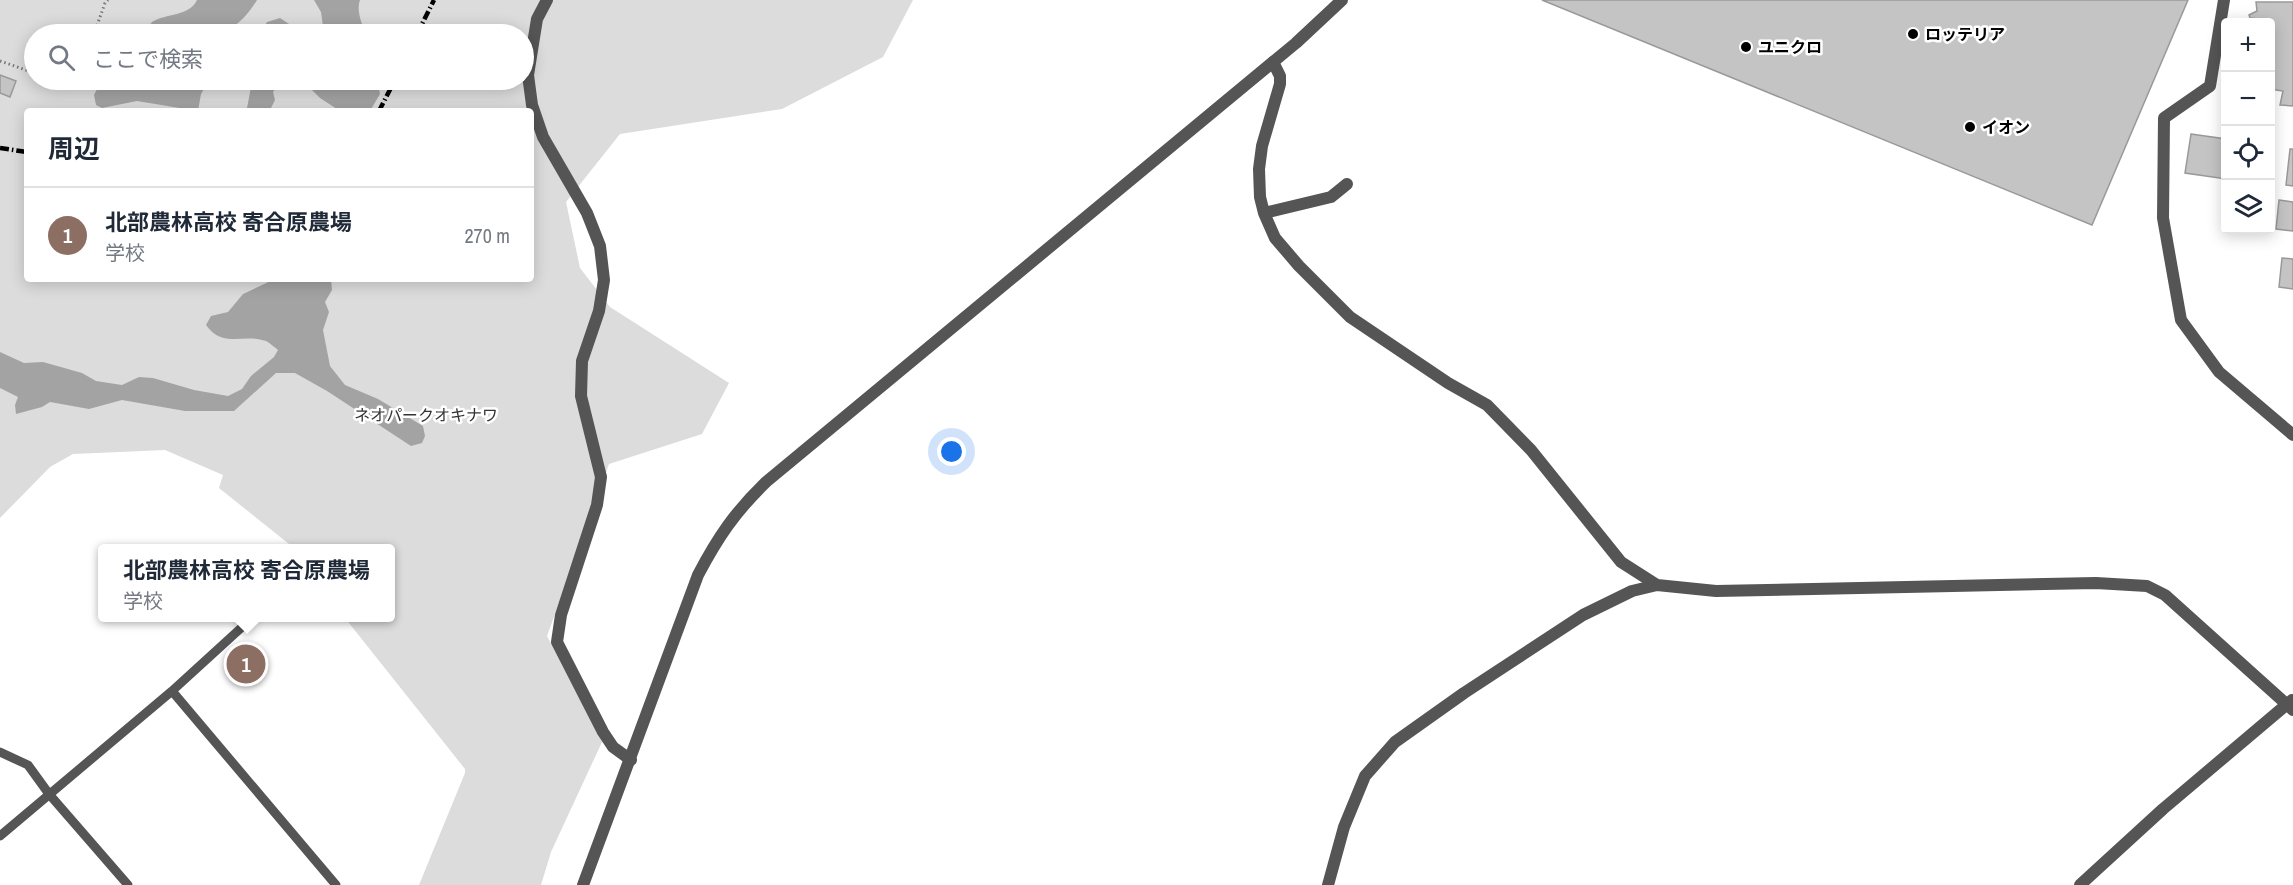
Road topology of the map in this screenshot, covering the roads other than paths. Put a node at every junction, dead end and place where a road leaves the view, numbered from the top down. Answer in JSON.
{"nodes":[{"id":1,"x":547,"y":0,"type":"edge"},
{"id":2,"x":1342,"y":0,"type":"edge"},
{"id":3,"x":2224,"y":0,"type":"edge"},
{"id":4,"x":534,"y":38,"type":"edge"},
{"id":5,"x":1273,"y":62,"type":"junction"},
{"id":6,"x":530,"y":90,"type":"edge"},
{"id":7,"x":533,"y":108,"type":"edge"},
{"id":8,"x":534,"y":111,"type":"edge"},
{"id":9,"x":1347,"y":184,"type":"dead end"},
{"id":10,"x":1264,"y":213,"type":"junction"},
{"id":11,"x":2293,"y":435,"type":"edge"},
{"id":12,"x":1657,"y":585,"type":"junction"},
{"id":13,"x":248,"y":622,"type":"edge"},
{"id":14,"x":172,"y":691,"type":"junction"},
{"id":15,"x":2291,"y":705,"type":"edge"},
{"id":16,"x":0,"y":752,"type":"edge"},
{"id":17,"x":631,"y":759,"type":"junction"},
{"id":18,"x":49,"y":794,"type":"junction"},
{"id":19,"x":0,"y":836,"type":"edge"},
{"id":20,"x":128,"y":885,"type":"edge"},
{"id":21,"x":336,"y":885,"type":"edge"},
{"id":22,"x":583,"y":885,"type":"edge"},
{"id":23,"x":1328,"y":885,"type":"edge"},
{"id":24,"x":2080,"y":885,"type":"edge"}],
"edges":[{"from":1,"to":4,"type":"street"},
{"from":2,"to":5,"type":"street"},
{"from":3,"to":11,"type":"street"},
{"from":5,"to":10,"type":"street"},
{"from":5,"to":17,"type":"street"},
{"from":6,"to":7,"type":"street"},
{"from":8,"to":17,"type":"street"},
{"from":9,"to":10,"type":"street"},
{"from":10,"to":12,"type":"street"},
{"from":12,"to":15,"type":"street"},
{"from":12,"to":23,"type":"street"},
{"from":13,"to":14,"type":"lane"},
{"from":14,"to":18,"type":"lane"},
{"from":14,"to":21,"type":"lane"},
{"from":15,"to":24,"type":"street"},
{"from":16,"to":18,"type":"lane"},
{"from":17,"to":22,"type":"street"},
{"from":18,"to":19,"type":"lane"},
{"from":18,"to":20,"type":"lane"}]}
